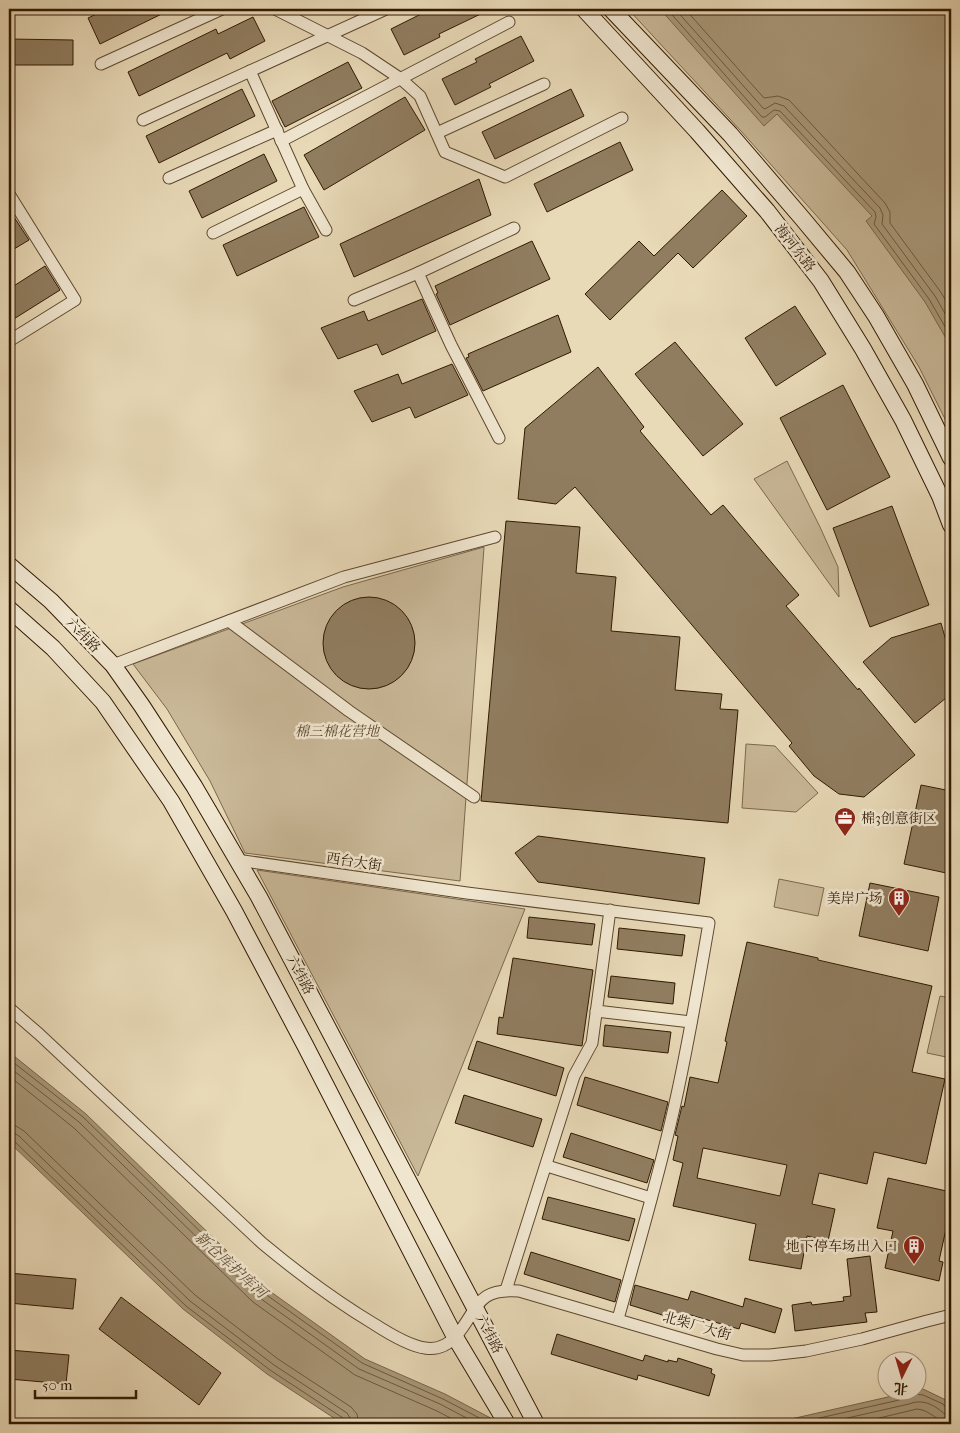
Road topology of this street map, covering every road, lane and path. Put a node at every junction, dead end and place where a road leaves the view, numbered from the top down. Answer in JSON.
{"nodes":[{"id":1,"x":222,"y":9,"type":"edge"},
{"id":2,"x":275,"y":9,"type":"edge"},
{"id":3,"x":386,"y":9,"type":"edge"},
{"id":4,"x":584,"y":9,"type":"edge"},
{"id":5,"x":611,"y":9,"type":"edge"},
{"id":6,"x":509,"y":22,"type":"dead end"},
{"id":7,"x":328,"y":36,"type":"junction"},
{"id":8,"x":101,"y":64,"type":"dead end"},
{"id":9,"x":250,"y":71,"type":"junction"},
{"id":10,"x":402,"y":79,"type":"junction"},
{"id":11,"x":544,"y":84,"type":"dead end"},
{"id":12,"x":622,"y":118,"type":"dead end"},
{"id":13,"x":143,"y":120,"type":"dead end"},
{"id":14,"x":437,"y":133,"type":"junction"},
{"id":15,"x":279,"y":136,"type":"junction"},
{"id":16,"x":170,"y":178,"type":"dead end"},
{"id":17,"x":303,"y":189,"type":"junction"},
{"id":18,"x":9,"y":194,"type":"edge"},
{"id":19,"x":514,"y":228,"type":"dead end"},
{"id":20,"x":326,"y":230,"type":"dead end"},
{"id":21,"x":213,"y":233,"type":"dead end"},
{"id":22,"x":418,"y":273,"type":"junction"},
{"id":23,"x":354,"y":300,"type":"dead end"},
{"id":24,"x":9,"y":341,"type":"edge"},
{"id":25,"x":499,"y":438,"type":"dead end"},
{"id":26,"x":951,"y":458,"type":"edge"},
{"id":27,"x":951,"y":525,"type":"edge"},
{"id":28,"x":495,"y":538,"type":"dead end"},
{"id":29,"x":9,"y":565,"type":"edge"},
{"id":30,"x":9,"y":609,"type":"edge"},
{"id":31,"x":229,"y":620,"type":"junction"},
{"id":32,"x":112,"y":665,"type":"junction"},
{"id":33,"x":474,"y":797,"type":"dead end"},
{"id":34,"x":237,"y":860,"type":"junction"},
{"id":35,"x":610,"y":910,"type":"junction"},
{"id":36,"x":9,"y":1008,"type":"edge"},
{"id":37,"x":596,"y":1011,"type":"junction"},
{"id":38,"x":691,"y":1022,"type":"junction"},
{"id":39,"x":546,"y":1166,"type":"junction"},
{"id":40,"x":651,"y":1198,"type":"junction"},
{"id":41,"x":506,"y":1290,"type":"junction"},
{"id":42,"x":475,"y":1307,"type":"junction"},
{"id":43,"x":951,"y":1315,"type":"edge"},
{"id":44,"x":618,"y":1319,"type":"junction"},
{"id":45,"x":455,"y":1337,"type":"junction"},
{"id":46,"x":507,"y":1424,"type":"edge"},
{"id":47,"x":536,"y":1424,"type":"edge"}],
"edges":[{"from":1,"to":8,"type":"street"},
{"from":2,"to":7,"type":"street"},
{"from":3,"to":7,"type":"street"},
{"from":4,"to":27,"type":"main road","name":"海河东路"},
{"from":5,"to":26,"type":"main road","name":"海河东路"},
{"from":6,"to":10,"type":"street"},
{"from":7,"to":9,"type":"street"},
{"from":7,"to":10,"type":"street"},
{"from":9,"to":13,"type":"street"},
{"from":9,"to":15,"type":"street"},
{"from":10,"to":14,"type":"street"},
{"from":10,"to":15,"type":"street"},
{"from":11,"to":14,"type":"street"},
{"from":12,"to":14,"type":"street"},
{"from":15,"to":16,"type":"street"},
{"from":15,"to":17,"type":"street"},
{"from":17,"to":20,"type":"street"},
{"from":17,"to":21,"type":"street"},
{"from":18,"to":24,"type":"street"},
{"from":19,"to":22,"type":"street"},
{"from":22,"to":23,"type":"street"},
{"from":22,"to":25,"type":"street"},
{"from":28,"to":31,"type":"street"},
{"from":29,"to":32,"type":"main road","name":"六纬路"},
{"from":30,"to":45,"type":"main road","name":"六纬路"},
{"from":31,"to":32,"type":"street"},
{"from":31,"to":33,"type":"street"},
{"from":32,"to":34,"type":"main road","name":"六纬路"},
{"from":34,"to":35,"type":"street","name":"西台大街"},
{"from":34,"to":42,"type":"main road","name":"六纬路"},
{"from":35,"to":37,"type":"street"},
{"from":35,"to":38,"type":"street","name":"西台大街"},
{"from":36,"to":45,"type":"street"},
{"from":37,"to":38,"type":"street"},
{"from":37,"to":39,"type":"street"},
{"from":38,"to":40,"type":"street"},
{"from":39,"to":40,"type":"street"},
{"from":39,"to":41,"type":"street"},
{"from":40,"to":44,"type":"street"},
{"from":41,"to":42,"type":"street"},
{"from":41,"to":44,"type":"street","name":"北柴厂大街"},
{"from":42,"to":45,"type":"street"},
{"from":42,"to":47,"type":"main road","name":"六纬路"},
{"from":43,"to":44,"type":"street","name":"北柴厂大街"},
{"from":45,"to":46,"type":"main road","name":"六纬路"}]}
